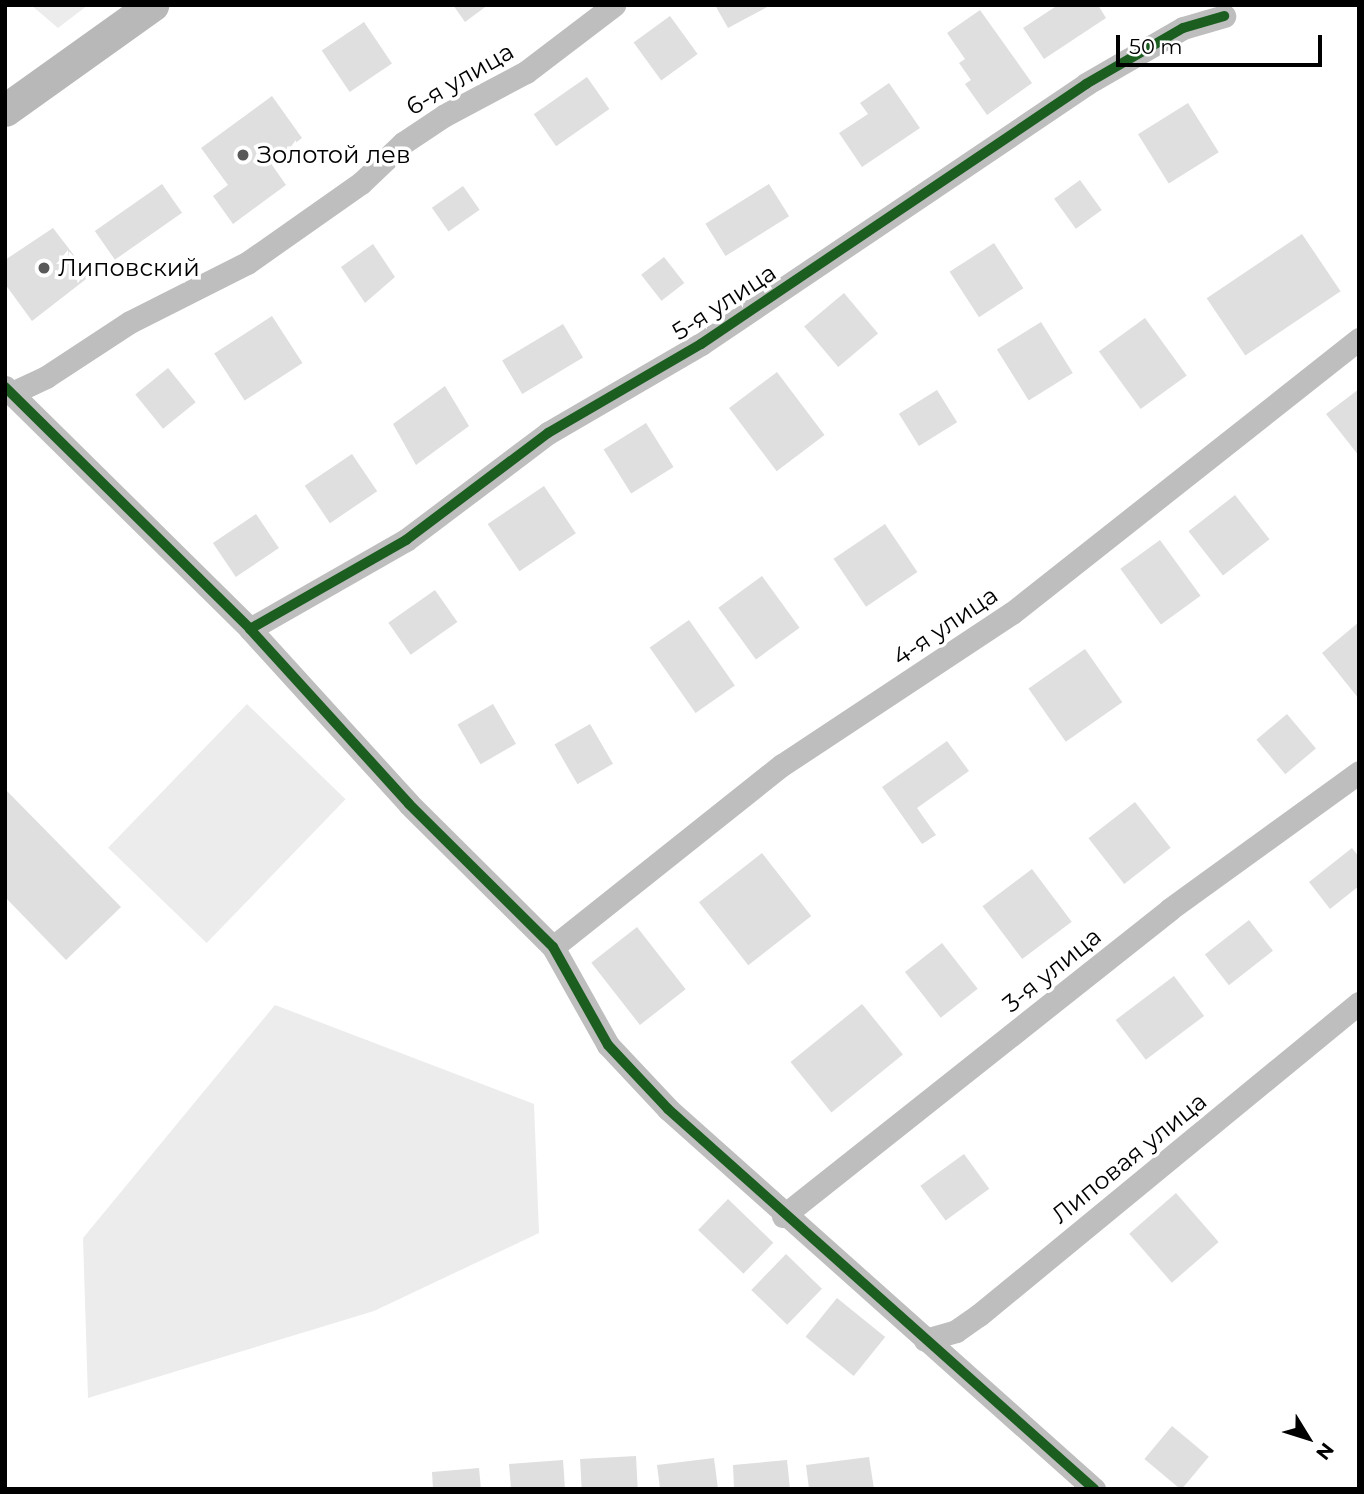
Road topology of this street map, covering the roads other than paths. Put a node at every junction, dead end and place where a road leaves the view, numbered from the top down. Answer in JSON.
{"nodes":[{"id":1,"x":152,"y":5,"type":"edge"},
{"id":2,"x":614,"y":5,"type":"edge"},
{"id":3,"x":1224,"y":16,"type":"dead end"},
{"id":4,"x":5,"y":110,"type":"edge"},
{"id":5,"x":1359,"y":339,"type":"edge"},
{"id":6,"x":8,"y":390,"type":"edge"},
{"id":7,"x":250,"y":629,"type":"junction"},
{"id":8,"x":1359,"y":772,"type":"edge"},
{"id":9,"x":553,"y":947,"type":"junction"},
{"id":10,"x":1359,"y":1003,"type":"edge"},
{"id":11,"x":783,"y":1216,"type":"junction"},
{"id":12,"x":925,"y":1340,"type":"junction"},
{"id":13,"x":1094,"y":1489,"type":"edge"}],
"edges":[{"from":1,"to":4,"type":"main road"},
{"from":2,"to":6,"type":"street","name":"6-я улица"},
{"from":3,"to":7,"type":"street","name":"5-я улица"},
{"from":5,"to":9,"type":"street","name":"4-я улица"},
{"from":6,"to":7,"type":"street"},
{"from":7,"to":9,"type":"street"},
{"from":8,"to":11,"type":"street","name":"3-я улица"},
{"from":9,"to":11,"type":"street"},
{"from":10,"to":12,"type":"street","name":"Липовая улица"},
{"from":11,"to":12,"type":"street"},
{"from":12,"to":13,"type":"street"}]}
